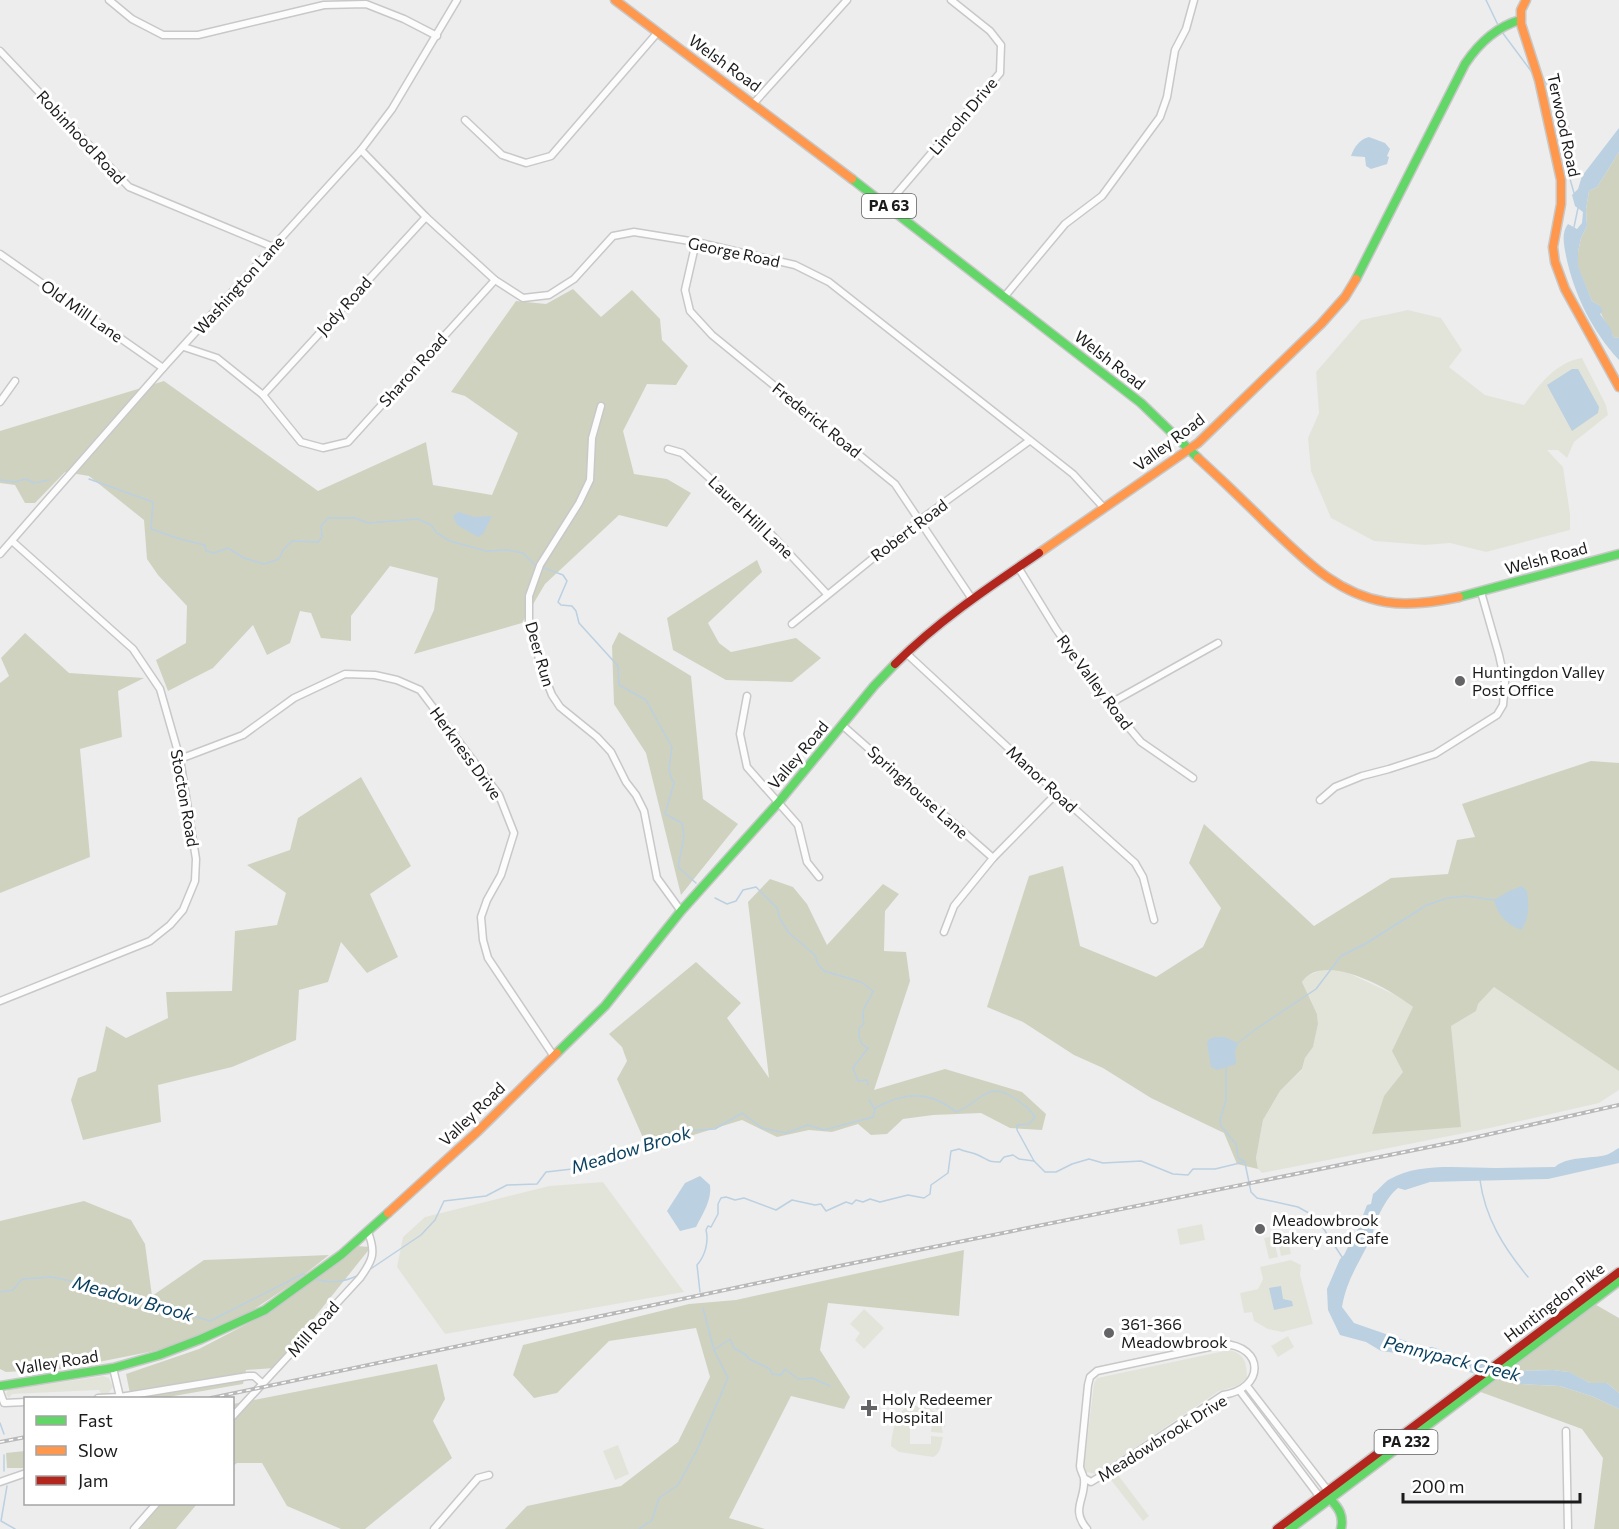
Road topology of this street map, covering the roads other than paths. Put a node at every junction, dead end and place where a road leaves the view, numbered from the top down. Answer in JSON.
{"nodes":[{"id":1,"x":110,"y":0,"type":"edge"},
{"id":2,"x":457,"y":0,"type":"edge"},
{"id":3,"x":615,"y":0,"type":"edge"},
{"id":4,"x":847,"y":0,"type":"edge"},
{"id":5,"x":951,"y":0,"type":"edge"},
{"id":6,"x":1194,"y":0,"type":"edge"},
{"id":7,"x":1526,"y":0,"type":"edge"},
{"id":8,"x":1520,"y":20,"type":"junction"},
{"id":9,"x":658,"y":32,"type":"junction"},
{"id":10,"x":437,"y":36,"type":"junction"},
{"id":11,"x":0,"y":51,"type":"edge"},
{"id":12,"x":754,"y":103,"type":"junction"},
{"id":13,"x":465,"y":120,"type":"dead end"},
{"id":14,"x":361,"y":150,"type":"junction"},
{"id":15,"x":887,"y":205,"type":"junction"},
{"id":16,"x":426,"y":217,"type":"junction"},
{"id":17,"x":696,"y":242,"type":"junction"},
{"id":18,"x":273,"y":248,"type":"junction"},
{"id":19,"x":0,"y":254,"type":"edge"},
{"id":20,"x":495,"y":280,"type":"junction"},
{"id":21,"x":1005,"y":296,"type":"junction"},
{"id":22,"x":184,"y":347,"type":"junction"},
{"id":23,"x":163,"y":368,"type":"junction"},
{"id":24,"x":15,"y":381,"type":"dead end"},
{"id":25,"x":1619,"y":387,"type":"edge"},
{"id":26,"x":263,"y":395,"type":"junction"},
{"id":27,"x":0,"y":402,"type":"edge"},
{"id":28,"x":601,"y":406,"type":"dead end"},
{"id":29,"x":1029,"y":441,"type":"junction"},
{"id":30,"x":668,"y":449,"type":"dead end"},
{"id":31,"x":1190,"y":449,"type":"junction"},
{"id":32,"x":1104,"y":508,"type":"junction"},
{"id":33,"x":920,"y":520,"type":"junction"},
{"id":34,"x":12,"y":541,"type":"junction"},
{"id":35,"x":0,"y":554,"type":"edge"},
{"id":36,"x":1619,"y":554,"type":"edge"},
{"id":37,"x":1018,"y":567,"type":"junction"},
{"id":38,"x":1481,"y":592,"type":"junction"},
{"id":39,"x":827,"y":594,"type":"junction"},
{"id":40,"x":972,"y":599,"type":"junction"},
{"id":41,"x":792,"y":624,"type":"dead end"},
{"id":42,"x":1218,"y":643,"type":"dead end"},
{"id":43,"x":906,"y":653,"type":"junction"},
{"id":44,"x":747,"y":696,"type":"dead end"},
{"id":45,"x":1109,"y":704,"type":"junction"},
{"id":46,"x":842,"y":725,"type":"junction"},
{"id":47,"x":180,"y":759,"type":"junction"},
{"id":48,"x":1193,"y":778,"type":"dead end"},
{"id":49,"x":1057,"y":793,"type":"junction"},
{"id":50,"x":1320,"y":800,"type":"dead end"},
{"id":51,"x":778,"y":803,"type":"junction"},
{"id":52,"x":993,"y":858,"type":"junction"},
{"id":53,"x":819,"y":878,"type":"dead end"},
{"id":54,"x":681,"y":911,"type":"junction"},
{"id":55,"x":1154,"y":920,"type":"dead end"},
{"id":56,"x":944,"y":932,"type":"dead end"},
{"id":57,"x":0,"y":1000,"type":"edge"},
{"id":58,"x":553,"y":1055,"type":"junction"},
{"id":59,"x":368,"y":1232,"type":"junction"},
{"id":60,"x":1619,"y":1272,"type":"edge"},
{"id":61,"x":1619,"y":1281,"type":"edge"},
{"id":62,"x":1596,"y":1293,"type":"junction"},
{"id":63,"x":113,"y":1368,"type":"junction"},
{"id":64,"x":263,"y":1384,"type":"junction"},
{"id":65,"x":0,"y":1386,"type":"edge"},
{"id":66,"x":1247,"y":1386,"type":"junction"},
{"id":67,"x":1240,"y":1391,"type":"junction"},
{"id":68,"x":0,"y":1392,"type":"edge"},
{"id":69,"x":120,"y":1397,"type":"joint"},
{"id":70,"x":24,"y":1402,"type":"edge"},
{"id":71,"x":234,"y":1415,"type":"edge"},
{"id":72,"x":1566,"y":1431,"type":"dead end"},
{"id":73,"x":24,"y":1474,"type":"edge"},
{"id":74,"x":489,"y":1475,"type":"dead end"},
{"id":75,"x":1084,"y":1478,"type":"junction"},
{"id":76,"x":0,"y":1482,"type":"edge"},
{"id":77,"x":1329,"y":1495,"type":"junction"},
{"id":78,"x":1319,"y":1496,"type":"junction"},
{"id":79,"x":154,"y":1505,"type":"edge"},
{"id":80,"x":134,"y":1529,"type":"edge"},
{"id":81,"x":434,"y":1529,"type":"edge"},
{"id":82,"x":1087,"y":1529,"type":"edge"},
{"id":83,"x":1277,"y":1529,"type":"edge"},
{"id":84,"x":1290,"y":1529,"type":"edge"},
{"id":85,"x":1341,"y":1529,"type":"edge"},
{"id":86,"x":1568,"y":1529,"type":"edge"}],
"edges":[{"from":1,"to":10,"type":"street"},
{"from":2,"to":10,"type":"street","name":"Washington Lane"},
{"from":3,"to":9,"type":"main road","name":"Welsh Road","number":"PA 63"},
{"from":4,"to":12,"type":"street"},
{"from":5,"to":15,"type":"street","name":"Lincoln Drive"},
{"from":6,"to":21,"type":"street"},
{"from":7,"to":8,"type":"main road"},
{"from":8,"to":25,"type":"main road","name":"Terwood Road"},
{"from":8,"to":31,"type":"main road","name":"Valley Road"},
{"from":9,"to":12,"type":"main road","name":"Welsh Road","number":"PA 63"},
{"from":9,"to":13,"type":"street"},
{"from":10,"to":14,"type":"street","name":"Washington Lane"},
{"from":11,"to":18,"type":"street","name":"Robinhood Road"},
{"from":12,"to":15,"type":"main road","name":"Welsh Road","number":"PA 63"},
{"from":14,"to":16,"type":"street","name":"George Road"},
{"from":14,"to":18,"type":"street","name":"Washington Lane"},
{"from":15,"to":21,"type":"main road","name":"Welsh Road","number":"PA 63"},
{"from":16,"to":20,"type":"street","name":"George Road"},
{"from":16,"to":26,"type":"street","name":"Jody Road"},
{"from":17,"to":20,"type":"street","name":"George Road"},
{"from":17,"to":29,"type":"street","name":"George Road"},
{"from":17,"to":33,"type":"street","name":"Frederick Road"},
{"from":18,"to":22,"type":"street","name":"Washington Lane"},
{"from":19,"to":23,"type":"street","name":"Old Mill Lane"},
{"from":20,"to":26,"type":"street","name":"Sharon Road"},
{"from":21,"to":31,"type":"main road","name":"Welsh Road","number":"PA 63"},
{"from":22,"to":23,"type":"street","name":"Washington Lane"},
{"from":22,"to":26,"type":"street"},
{"from":23,"to":34,"type":"street","name":"Washington Lane"},
{"from":24,"to":27,"type":"street"},
{"from":28,"to":54,"type":"street","name":"Deer Run"},
{"from":29,"to":32,"type":"street","name":"George Road"},
{"from":29,"to":33,"type":"street","name":"Robert Road"},
{"from":30,"to":39,"type":"street","name":"Laurel Hill Lane"},
{"from":31,"to":32,"type":"main road","name":"Valley Road"},
{"from":31,"to":38,"type":"main road","name":"Welsh Road","number":"PA 63"},
{"from":32,"to":37,"type":"main road","name":"Valley Road"},
{"from":33,"to":39,"type":"street","name":"Robert Road"},
{"from":33,"to":40,"type":"street","name":"Frederick Road"},
{"from":34,"to":35,"type":"street","name":"Washington Lane"},
{"from":34,"to":47,"type":"street","name":"Stocton Road"},
{"from":36,"to":38,"type":"main road","name":"Welsh Road","number":"PA 63"},
{"from":37,"to":40,"type":"main road","name":"Valley Road"},
{"from":37,"to":45,"type":"street","name":"Rye Valley Road"},
{"from":38,"to":50,"type":"street"},
{"from":39,"to":41,"type":"street","name":"Robert Road"},
{"from":40,"to":43,"type":"main road","name":"Valley Road"},
{"from":42,"to":45,"type":"street"},
{"from":43,"to":46,"type":"main road","name":"Valley Road"},
{"from":43,"to":49,"type":"street","name":"Manor Road"},
{"from":44,"to":51,"type":"street"},
{"from":45,"to":48,"type":"street","name":"Rye Valley Road"},
{"from":46,"to":51,"type":"main road","name":"Valley Road"},
{"from":46,"to":52,"type":"street","name":"Springhouse Lane"},
{"from":47,"to":57,"type":"street","name":"Stocton Road"},
{"from":47,"to":58,"type":"street","name":"Herkness Drive"},
{"from":49,"to":52,"type":"street"},
{"from":49,"to":55,"type":"street","name":"Manor Road"},
{"from":51,"to":53,"type":"street"},
{"from":51,"to":54,"type":"main road","name":"Valley Road"},
{"from":52,"to":56,"type":"street"},
{"from":54,"to":58,"type":"main road","name":"Valley Road"},
{"from":58,"to":59,"type":"main road","name":"Valley Road"},
{"from":59,"to":63,"type":"main road","name":"Valley Road"},
{"from":59,"to":64,"type":"street","name":"Mill Road"},
{"from":60,"to":62,"type":"main road","name":"Huntingdon Pike","number":"PA 232"},
{"from":61,"to":62,"type":"main road","name":"Huntingdon Pike","number":"PA 232"},
{"from":62,"to":77,"type":"main road","name":"Huntingdon Pike","number":"PA 232"},
{"from":62,"to":77,"type":"main road","name":"Huntingdon Pike","number":"PA 232"},
{"from":63,"to":65,"type":"main road","name":"Valley Road"},
{"from":63,"to":69,"type":"street"},
{"from":64,"to":69,"type":"street"},
{"from":64,"to":71,"type":"street","name":"Mill Road"},
{"from":66,"to":67,"type":"street","name":"Meadowbrook Drive"},
{"from":66,"to":75,"type":"street","name":"Meadowbrook Drive"},
{"from":66,"to":77,"type":"street"},
{"from":67,"to":75,"type":"street","name":"Meadowbrook Drive"},
{"from":67,"to":78,"type":"street","name":"Meadowbrook Drive"},
{"from":68,"to":70,"type":"street"},
{"from":72,"to":86,"type":"street"},
{"from":73,"to":76,"type":"street"},
{"from":74,"to":81,"type":"street"},
{"from":75,"to":82,"type":"street","name":"Meadowbrook Drive"},
{"from":77,"to":78,"type":"main road","name":"Huntingdon Pike","number":"PA 232"},
{"from":77,"to":84,"type":"main road","name":"Huntingdon Pike","number":"PA 232"},
{"from":77,"to":85,"type":"main road"},
{"from":78,"to":83,"type":"main road","name":"Huntingdon Pike","number":"PA 232"},
{"from":79,"to":80,"type":"street"}]}
